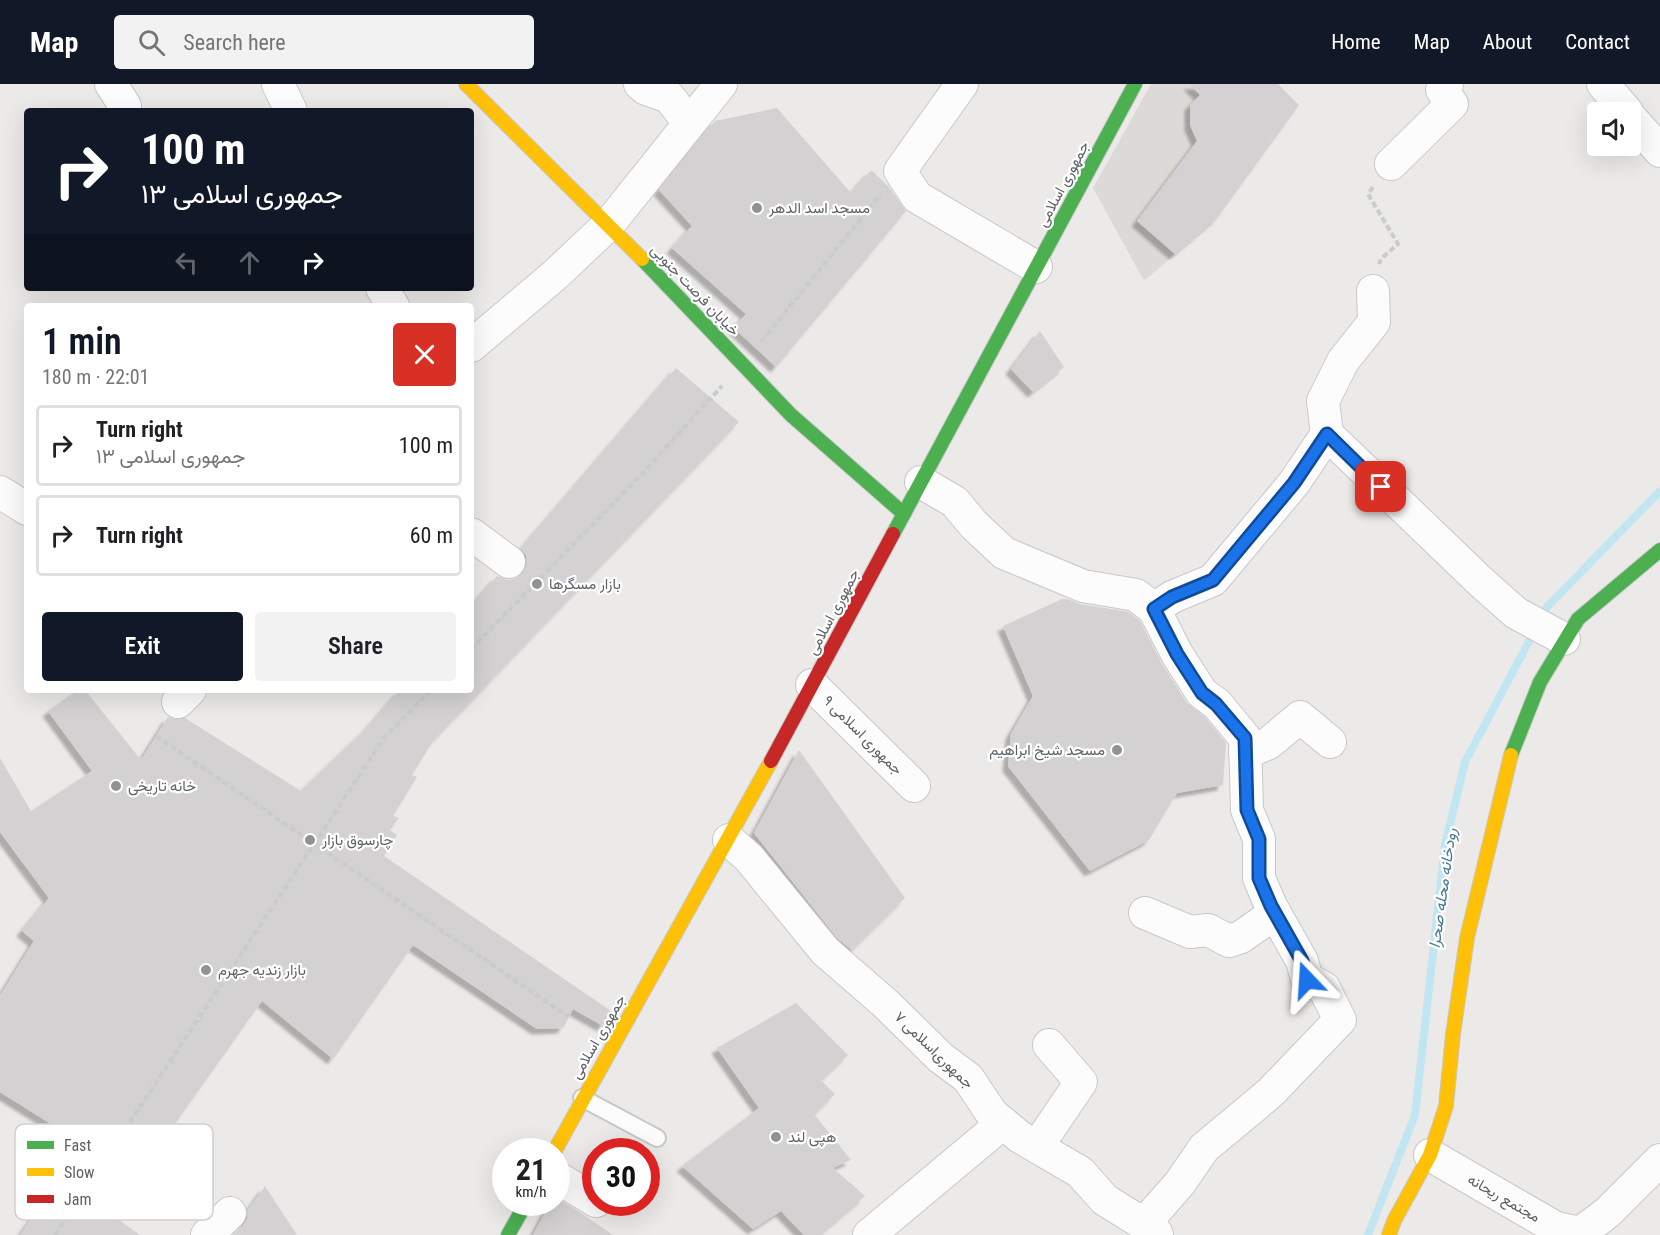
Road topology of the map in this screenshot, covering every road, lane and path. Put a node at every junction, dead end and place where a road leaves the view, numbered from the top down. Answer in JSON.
{"nodes":[{"id":1,"x":278,"y":84,"type":"edge"},
{"id":2,"x":466,"y":84,"type":"edge"},
{"id":3,"x":640,"y":84,"type":"edge"},
{"id":4,"x":721,"y":84,"type":"edge"},
{"id":5,"x":962,"y":84,"type":"edge"},
{"id":6,"x":1135,"y":84,"type":"edge"},
{"id":7,"x":1447,"y":84,"type":"edge"},
{"id":8,"x":1603,"y":84,"type":"edge"},
{"id":9,"x":1618,"y":102,"type":"edge"},
{"id":10,"x":290,"y":108,"type":"edge"},
{"id":11,"x":689,"y":123,"type":"junction"},
{"id":12,"x":1641,"y":129,"type":"edge"},
{"id":13,"x":1660,"y":151,"type":"edge"},
{"id":14,"x":1391,"y":164,"type":"joint"},
{"id":15,"x":902,"y":168,"type":"junction"},
{"id":16,"x":609,"y":224,"type":"junction"},
{"id":17,"x":1036,"y":267,"type":"junction"},
{"id":18,"x":1372,"y":291,"type":"joint"},
{"id":19,"x":474,"y":343,"type":"edge"},
{"id":20,"x":742,"y":364,"type":"junction"},
{"id":21,"x":1327,"y":434,"type":"junction"},
{"id":22,"x":921,"y":482,"type":"junction"},
{"id":23,"x":0,"y":492,"type":"edge"},
{"id":24,"x":24,"y":507,"type":"edge"},
{"id":25,"x":904,"y":514,"type":"junction"},
{"id":26,"x":474,"y":536,"type":"edge"},
{"id":27,"x":1660,"y":550,"type":"edge"},
{"id":28,"x":509,"y":562,"type":"dead end"},
{"id":29,"x":1154,"y":609,"type":"junction"},
{"id":30,"x":1565,"y":640,"type":"junction"},
{"id":31,"x":474,"y":646,"type":"edge"},
{"id":32,"x":812,"y":685,"type":"junction"},
{"id":33,"x":428,"y":693,"type":"edge"},
{"id":34,"x":156,"y":736,"type":"dead end"},
{"id":35,"x":1330,"y":742,"type":"dead end"},
{"id":36,"x":1245,"y":753,"type":"junction"},
{"id":37,"x":914,"y":786,"type":"dead end"},
{"id":38,"x":729,"y":840,"type":"junction"},
{"id":39,"x":314,"y":843,"type":"junction"},
{"id":40,"x":1145,"y":913,"type":"dead end"},
{"id":41,"x":1275,"y":913,"type":"junction"},
{"id":42,"x":569,"y":1017,"type":"dead end"},
{"id":43,"x":1049,"y":1045,"type":"dead end"},
{"id":44,"x":582,"y":1098,"type":"junction"},
{"id":45,"x":1003,"y":1123,"type":"junction"},
{"id":46,"x":128,"y":1124,"type":"edge"},
{"id":47,"x":561,"y":1138,"type":"edge"},
{"id":48,"x":657,"y":1138,"type":"dead end"},
{"id":49,"x":1037,"y":1147,"type":"junction"},
{"id":50,"x":1430,"y":1155,"type":"junction"},
{"id":51,"x":1660,"y":1160,"type":"edge"},
{"id":52,"x":230,"y":1213,"type":"dead end"},
{"id":53,"x":519,"y":1216,"type":"edge"},
{"id":54,"x":65,"y":1220,"type":"edge"},
{"id":55,"x":1150,"y":1229,"type":"edge"},
{"id":56,"x":55,"y":1235,"type":"edge"},
{"id":57,"x":207,"y":1235,"type":"edge"},
{"id":58,"x":508,"y":1235,"type":"edge"},
{"id":59,"x":869,"y":1235,"type":"edge"},
{"id":60,"x":1389,"y":1235,"type":"edge"}],
"edges":[{"from":1,"to":10,"type":"street"},
{"from":2,"to":16,"type":"street","name":"خیابان فرصت جنوبی"},
{"from":3,"to":11,"type":"street"},
{"from":4,"to":11,"type":"street"},
{"from":5,"to":15,"type":"street"},
{"from":6,"to":17,"type":"street","name":"جمهوری اسلامی"},
{"from":7,"to":14,"type":"street"},
{"from":8,"to":9,"type":"street"},
{"from":11,"to":16,"type":"street"},
{"from":12,"to":13,"type":"street"},
{"from":14,"to":18,"type":"path"},
{"from":15,"to":17,"type":"street"},
{"from":15,"to":20,"type":"path"},
{"from":16,"to":19,"type":"street"},
{"from":16,"to":20,"type":"street","name":"خیابان فرصت جنوبی"},
{"from":17,"to":22,"type":"street","name":"جمهوری اسلامی"},
{"from":18,"to":21,"type":"street"},
{"from":20,"to":25,"type":"street","name":"خیابان فرصت جنوبی"},
{"from":20,"to":31,"type":"path"},
{"from":21,"to":29,"type":"street"},
{"from":21,"to":30,"type":"street"},
{"from":22,"to":25,"type":"street","name":"جمهوری اسلامی"},
{"from":22,"to":29,"type":"street"},
{"from":23,"to":24,"type":"street"},
{"from":25,"to":32,"type":"street","name":"جمهوری اسلامی"},
{"from":26,"to":28,"type":"street"},
{"from":27,"to":30,"type":"street"},
{"from":29,"to":36,"type":"street"},
{"from":30,"to":50,"type":"street"},
{"from":32,"to":37,"type":"street","name":"جمهوری اسلامی ۹"},
{"from":32,"to":38,"type":"street","name":"جمهوری اسلامی"},
{"from":33,"to":39,"type":"path"},
{"from":34,"to":39,"type":"path"},
{"from":35,"to":36,"type":"street"},
{"from":36,"to":41,"type":"street"},
{"from":38,"to":44,"type":"street","name":"جمهوری اسلامی"},
{"from":38,"to":45,"type":"street","name":"جمهوری‌اسلامی ۷"},
{"from":39,"to":42,"type":"path"},
{"from":39,"to":46,"type":"path"},
{"from":40,"to":41,"type":"street"},
{"from":41,"to":55,"type":"street"},
{"from":43,"to":49,"type":"street"},
{"from":44,"to":47,"type":"street","name":"جمهوری اسلامی"},
{"from":44,"to":48,"type":"lane"},
{"from":45,"to":49,"type":"street","name":"جمهوری‌اسلامی ۷"},
{"from":45,"to":59,"type":"street"},
{"from":49,"to":55,"type":"street","name":"جمهوری‌اسلامی ۷"},
{"from":50,"to":51,"type":"street","name":"مجتمع ریحانه"},
{"from":50,"to":60,"type":"street"},
{"from":52,"to":57,"type":"street"},
{"from":53,"to":58,"type":"street"},
{"from":54,"to":56,"type":"path"}]}
